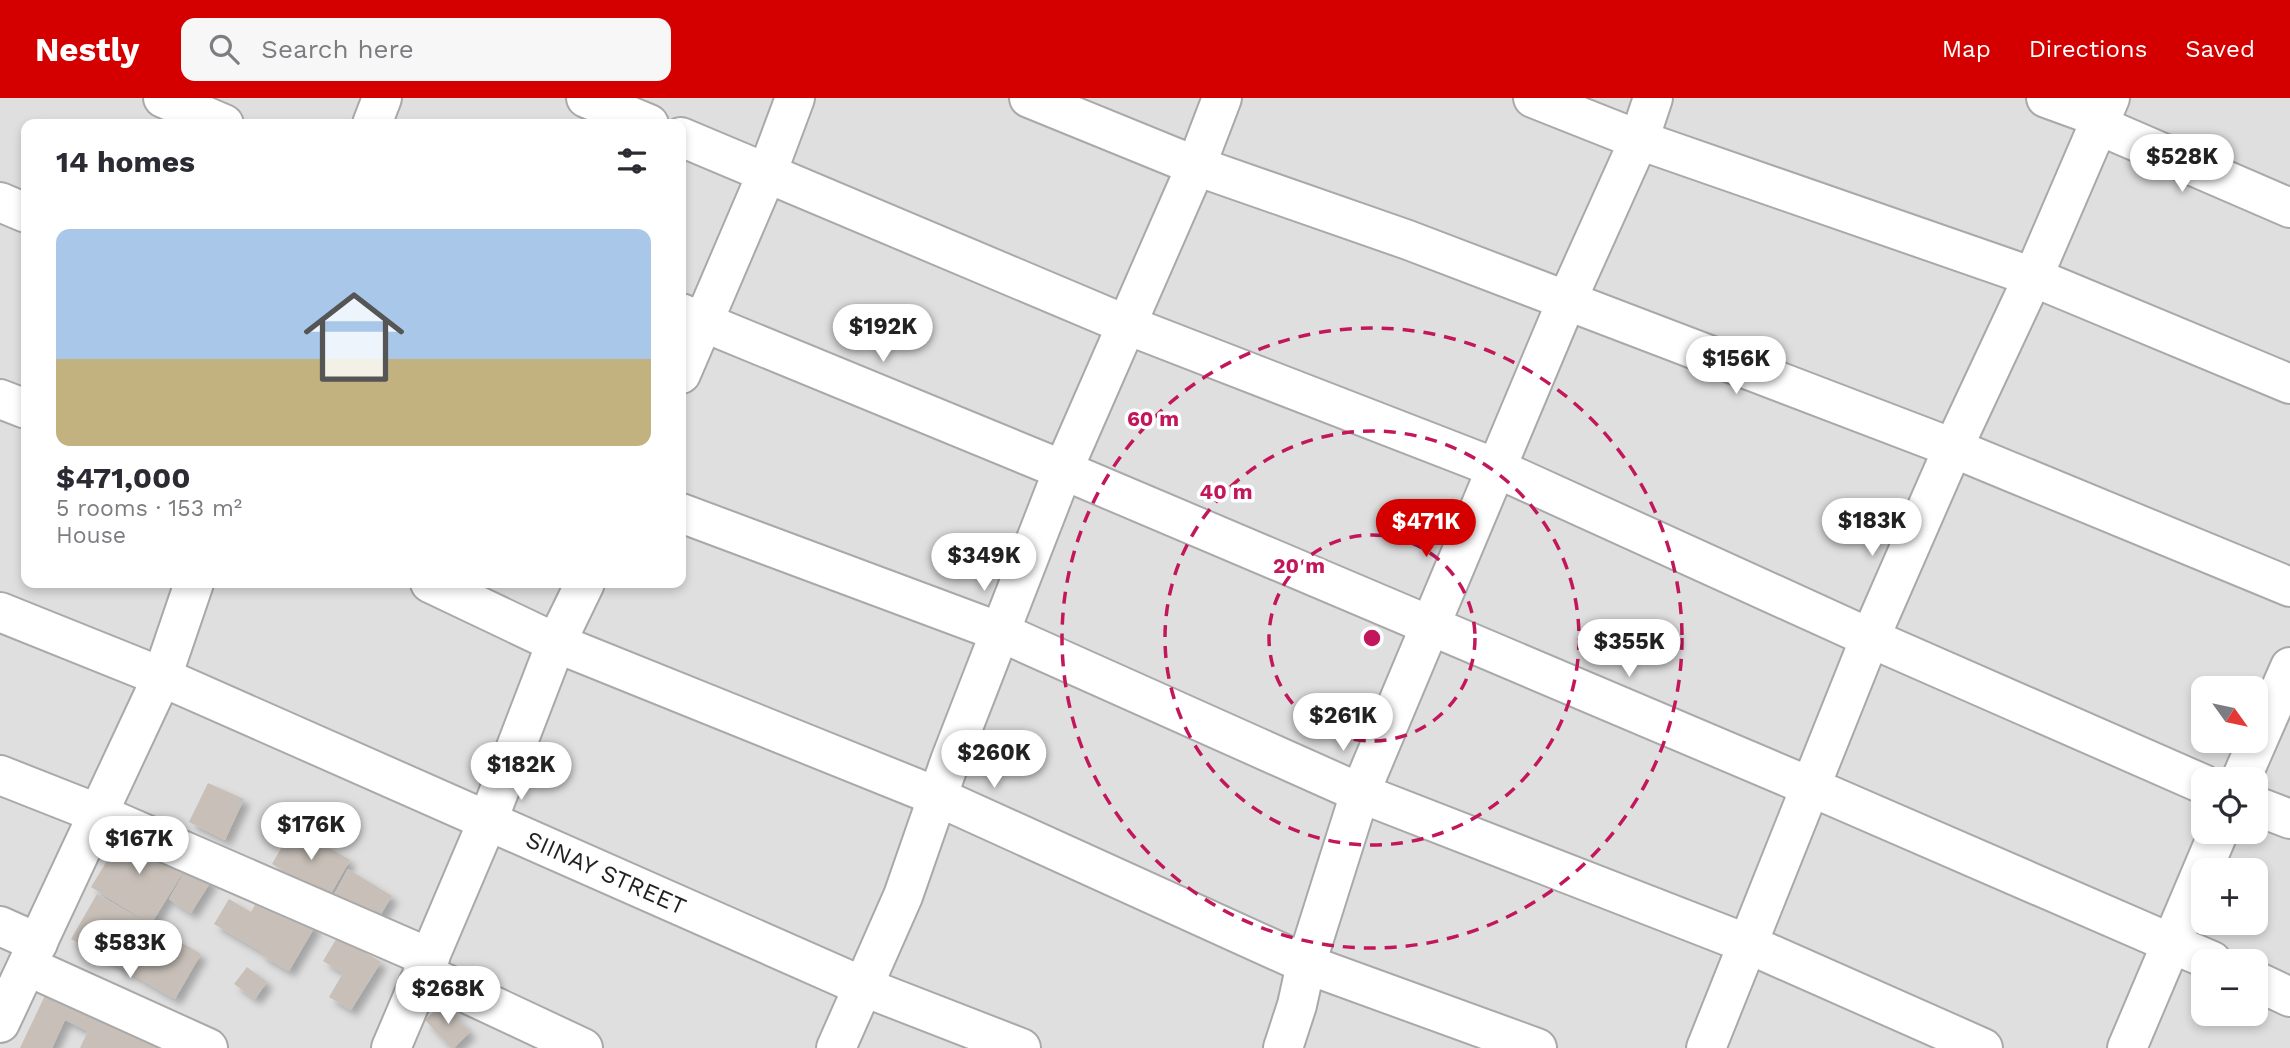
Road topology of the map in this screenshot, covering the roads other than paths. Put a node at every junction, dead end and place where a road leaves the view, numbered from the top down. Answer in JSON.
{"nodes":[{"id":1,"x":163,"y":98,"type":"edge"},
{"id":2,"x":382,"y":98,"type":"edge"},
{"id":3,"x":586,"y":98,"type":"edge"},
{"id":4,"x":795,"y":98,"type":"edge"},
{"id":5,"x":1029,"y":98,"type":"edge"},
{"id":6,"x":1222,"y":98,"type":"edge"},
{"id":7,"x":1533,"y":98,"type":"edge"},
{"id":8,"x":1653,"y":98,"type":"edge"},
{"id":9,"x":2046,"y":98,"type":"edge"},
{"id":10,"x":2103,"y":114,"type":"edge"},
{"id":11,"x":212,"y":119,"type":"edge"},
{"id":12,"x":374,"y":119,"type":"edge"},
{"id":13,"x":637,"y":119,"type":"edge"},
{"id":14,"x":686,"y":139,"type":"edge"},
{"id":15,"x":1639,"y":139,"type":"junction"},
{"id":16,"x":1196,"y":166,"type":"junction"},
{"id":17,"x":767,"y":173,"type":"junction"},
{"id":18,"x":0,"y":202,"type":"edge"},
{"id":19,"x":2290,"y":208,"type":"edge"},
{"id":20,"x":21,"y":211,"type":"edge"},
{"id":21,"x":2033,"y":277,"type":"junction"},
{"id":22,"x":1567,"y":300,"type":"junction"},
{"id":23,"x":692,"y":318,"type":"edge"},
{"id":24,"x":1127,"y":325,"type":"junction"},
{"id":25,"x":686,"y":349,"type":"edge"},
{"id":26,"x":2290,"y":384,"type":"edge"},
{"id":27,"x":0,"y":399,"type":"edge"},
{"id":28,"x":21,"y":407,"type":"edge"},
{"id":29,"x":1953,"y":448,"type":"junction"},
{"id":30,"x":1496,"y":468,"type":"junction"},
{"id":31,"x":1063,"y":471,"type":"junction"},
{"id":32,"x":686,"y":515,"type":"edge"},
{"id":33,"x":2290,"y":587,"type":"edge"},
{"id":34,"x":192,"y":588,"type":"edge"},
{"id":35,"x":440,"y":588,"type":"edge"},
{"id":36,"x":583,"y":588,"type":"edge"},
{"id":37,"x":0,"y":612,"type":"edge"},
{"id":38,"x":1429,"y":627,"type":"junction"},
{"id":39,"x":1000,"y":632,"type":"junction"},
{"id":40,"x":1870,"y":638,"type":"junction"},
{"id":41,"x":556,"y":643,"type":"junction"},
{"id":42,"x":2290,"y":667,"type":"edge"},
{"id":43,"x":162,"y":677,"type":"junction"},
{"id":44,"x":2246,"y":767,"type":"edge"},
{"id":45,"x":0,"y":775,"type":"edge"},
{"id":46,"x":2191,"y":779,"type":"edge"},
{"id":47,"x":1811,"y":788,"type":"junction"},
{"id":48,"x":1360,"y":793,"type":"junction"},
{"id":49,"x":938,"y":797,"type":"junction"},
{"id":50,"x":2268,"y":811,"type":"edge"},
{"id":51,"x":99,"y":814,"type":"junction"},
{"id":52,"x":2290,"y":819,"type":"edge"},
{"id":53,"x":488,"y":820,"type":"junction"},
{"id":54,"x":2213,"y":844,"type":"edge"},
{"id":55,"x":0,"y":926,"type":"edge"},
{"id":56,"x":2172,"y":942,"type":"junction"},
{"id":57,"x":1748,"y":944,"type":"junction"},
{"id":58,"x":2191,"y":951,"type":"edge"},
{"id":59,"x":32,"y":954,"type":"junction"},
{"id":60,"x":1306,"y":964,"type":"junction"},
{"id":61,"x":426,"y":966,"type":"junction"},
{"id":62,"x":864,"y":987,"type":"junction"},
{"id":63,"x":2268,"y":987,"type":"edge"},
{"id":64,"x":2290,"y":997,"type":"edge"},
{"id":65,"x":0,"y":1023,"type":"edge"},
{"id":66,"x":208,"y":1048,"type":"edge"},
{"id":67,"x":391,"y":1048,"type":"edge"},
{"id":68,"x":583,"y":1048,"type":"edge"},
{"id":69,"x":836,"y":1048,"type":"edge"},
{"id":70,"x":1021,"y":1048,"type":"edge"},
{"id":71,"x":1283,"y":1048,"type":"edge"},
{"id":72,"x":1537,"y":1048,"type":"edge"},
{"id":73,"x":1706,"y":1048,"type":"edge"},
{"id":74,"x":1983,"y":1048,"type":"edge"},
{"id":75,"x":2127,"y":1048,"type":"edge"}],
"edges":[{"from":1,"to":11,"type":"street"},
{"from":2,"to":12,"type":"street"},
{"from":3,"to":13,"type":"street"},
{"from":4,"to":17,"type":"street"},
{"from":5,"to":16,"type":"street"},
{"from":6,"to":16,"type":"street"},
{"from":7,"to":15,"type":"street"},
{"from":8,"to":15,"type":"street"},
{"from":9,"to":10,"type":"street"},
{"from":10,"to":19,"type":"street"},
{"from":10,"to":21,"type":"street"},
{"from":14,"to":17,"type":"street"},
{"from":15,"to":21,"type":"street"},
{"from":15,"to":22,"type":"street"},
{"from":16,"to":22,"type":"street"},
{"from":16,"to":24,"type":"street"},
{"from":17,"to":23,"type":"street"},
{"from":17,"to":24,"type":"street"},
{"from":18,"to":20,"type":"street"},
{"from":21,"to":26,"type":"street"},
{"from":21,"to":29,"type":"street"},
{"from":22,"to":29,"type":"street"},
{"from":22,"to":30,"type":"street"},
{"from":23,"to":25,"type":"street"},
{"from":23,"to":31,"type":"street"},
{"from":24,"to":30,"type":"street"},
{"from":24,"to":31,"type":"street"},
{"from":27,"to":28,"type":"street"},
{"from":29,"to":33,"type":"street"},
{"from":29,"to":40,"type":"street"},
{"from":30,"to":38,"type":"street"},
{"from":30,"to":40,"type":"street"},
{"from":31,"to":38,"type":"street"},
{"from":31,"to":39,"type":"street"},
{"from":32,"to":39,"type":"street"},
{"from":34,"to":43,"type":"street"},
{"from":35,"to":41,"type":"street"},
{"from":36,"to":41,"type":"street"},
{"from":37,"to":43,"type":"street","name":"SIINAY STREET"},
{"from":38,"to":47,"type":"street"},
{"from":38,"to":48,"type":"street"},
{"from":39,"to":48,"type":"street"},
{"from":39,"to":49,"type":"street"},
{"from":40,"to":46,"type":"street"},
{"from":40,"to":47,"type":"street"},
{"from":41,"to":49,"type":"street"},
{"from":41,"to":53,"type":"street"},
{"from":42,"to":44,"type":"street"},
{"from":43,"to":51,"type":"street"},
{"from":43,"to":53,"type":"street","name":"SIINAY STREET"},
{"from":45,"to":51,"type":"street"},
{"from":47,"to":56,"type":"street"},
{"from":47,"to":57,"type":"street"},
{"from":48,"to":57,"type":"street"},
{"from":48,"to":60,"type":"street"},
{"from":49,"to":60,"type":"street"},
{"from":49,"to":62,"type":"street"},
{"from":50,"to":52,"type":"street"},
{"from":51,"to":59,"type":"street"},
{"from":51,"to":61,"type":"street"},
{"from":53,"to":61,"type":"street"},
{"from":53,"to":62,"type":"street","name":"SIINAY STREET"},
{"from":54,"to":56,"type":"street"},
{"from":55,"to":59,"type":"street"},
{"from":56,"to":58,"type":"street"},
{"from":56,"to":75,"type":"street"},
{"from":57,"to":73,"type":"street"},
{"from":57,"to":74,"type":"street"},
{"from":59,"to":65,"type":"street"},
{"from":59,"to":66,"type":"street"},
{"from":60,"to":71,"type":"street"},
{"from":60,"to":72,"type":"street"},
{"from":61,"to":67,"type":"street"},
{"from":61,"to":68,"type":"street"},
{"from":62,"to":69,"type":"street"},
{"from":62,"to":70,"type":"street","name":"SIINAY STREET"},
{"from":63,"to":64,"type":"street"}]}
